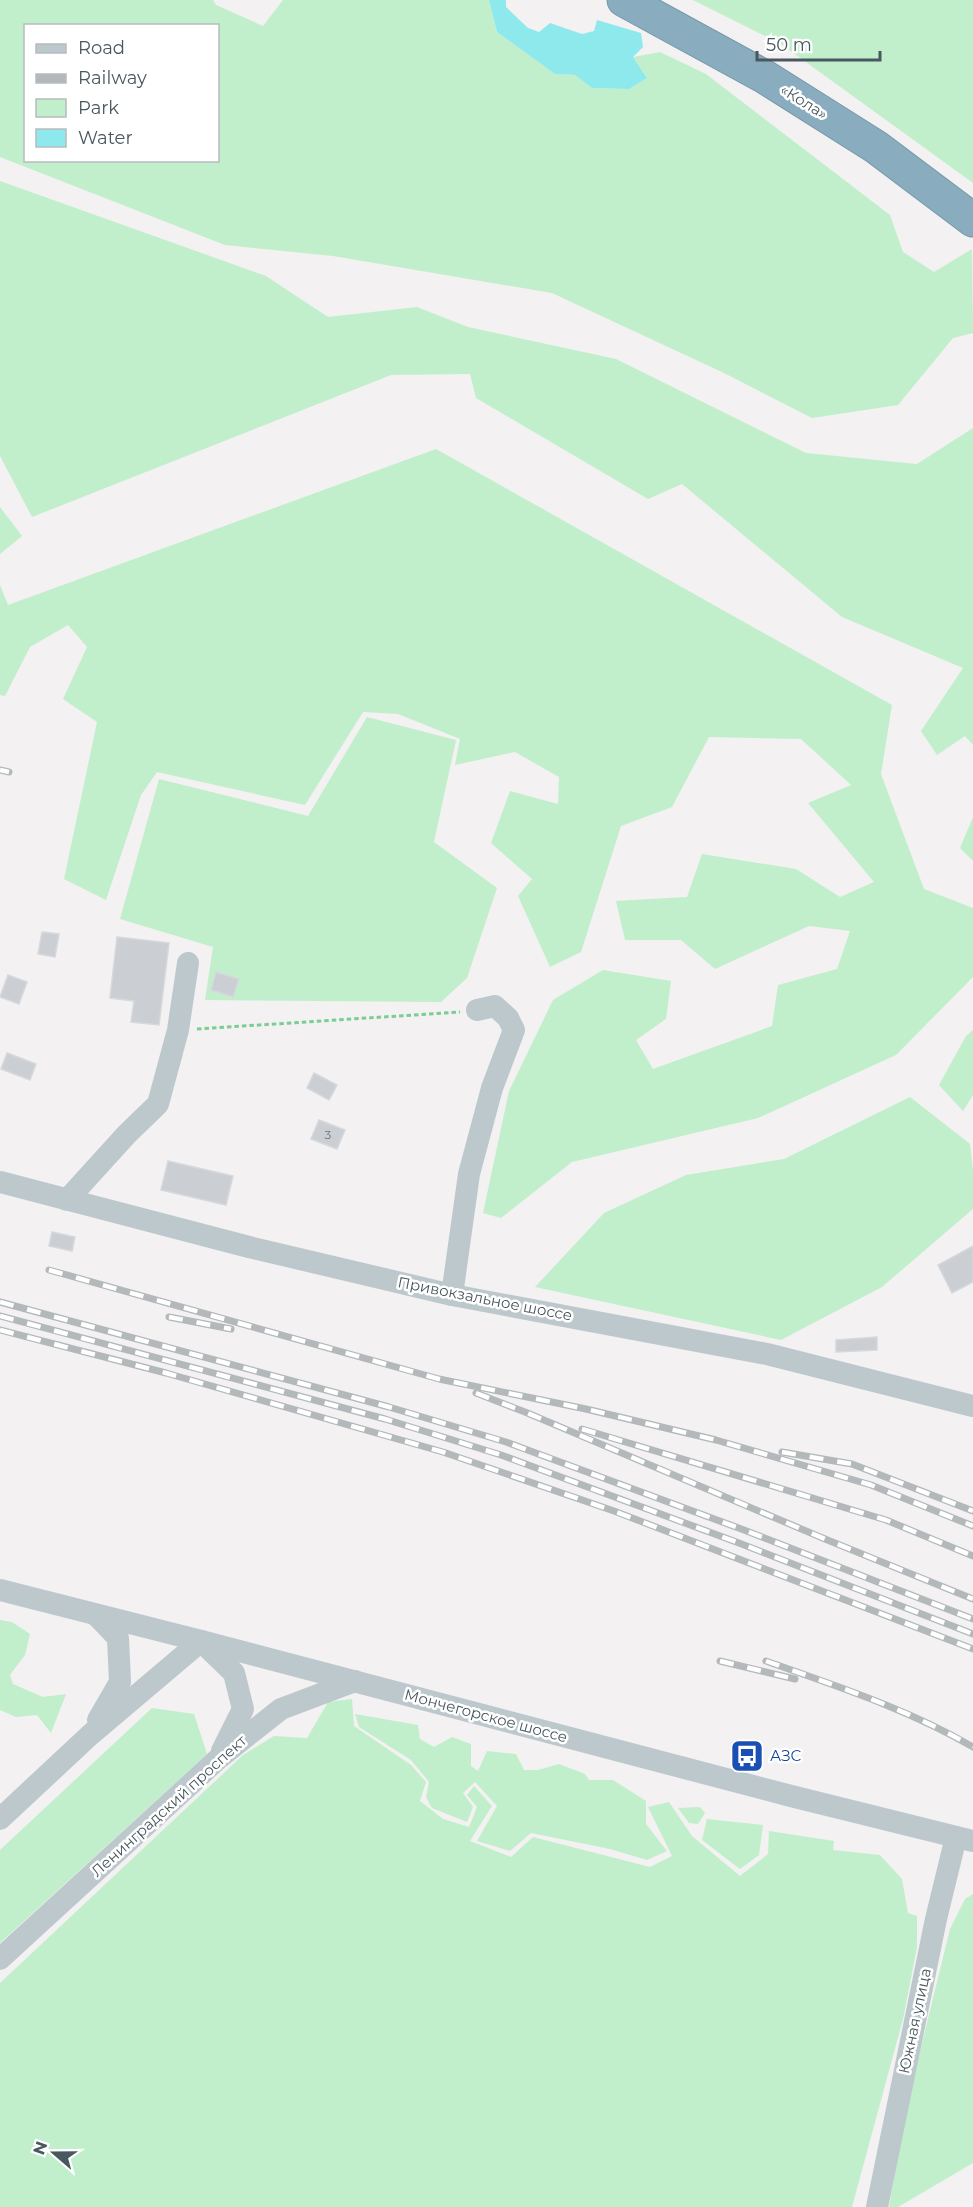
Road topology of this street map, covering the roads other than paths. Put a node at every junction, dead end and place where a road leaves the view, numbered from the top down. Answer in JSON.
{"nodes":[{"id":1,"x":624,"y":0,"type":"edge"},
{"id":2,"x":973,"y":220,"type":"edge"},
{"id":3,"x":188,"y":963,"type":"dead end"},
{"id":4,"x":477,"y":1011,"type":"road end"},
{"id":5,"x":0,"y":1182,"type":"edge"},
{"id":6,"x":67,"y":1200,"type":"junction"},
{"id":7,"x":452,"y":1294,"type":"junction"},
{"id":8,"x":973,"y":1406,"type":"edge"},
{"id":9,"x":0,"y":1590,"type":"edge"},
{"id":10,"x":97,"y":1616,"type":"junction"},
{"id":11,"x":201,"y":1641,"type":"junction"},
{"id":12,"x":355,"y":1681,"type":"junction"},
{"id":13,"x":90,"y":1735,"type":"junction"},
{"id":14,"x":219,"y":1758,"type":"junction"},
{"id":15,"x":0,"y":1819,"type":"edge"},
{"id":16,"x":964,"y":1839,"type":"edge"},
{"id":17,"x":0,"y":1959,"type":"edge"},
{"id":18,"x":877,"y":2207,"type":"edge"}],
"edges":[{"from":1,"to":2,"type":"highway","name":"«Кола»"},
{"from":3,"to":6,"type":"street"},
{"from":4,"to":7,"type":"street"},
{"from":5,"to":6,"type":"street","name":"Привокзальное шоссе"},
{"from":6,"to":7,"type":"street","name":"Привокзальное шоссе"},
{"from":7,"to":8,"type":"street","name":"Привокзальное шоссе"},
{"from":9,"to":10,"type":"street","name":"Мончегорское шоссе"},
{"from":10,"to":11,"type":"street","name":"Мончегорское шоссе"},
{"from":10,"to":13,"type":"street"},
{"from":11,"to":12,"type":"street","name":"Мончегорское шоссе"},
{"from":11,"to":13,"type":"street"},
{"from":11,"to":14,"type":"street"},
{"from":12,"to":14,"type":"street","name":"Ленинградский проспект"},
{"from":12,"to":16,"type":"street","name":"Мончегорское шоссе"},
{"from":13,"to":15,"type":"street"},
{"from":14,"to":17,"type":"street","name":"Ленинградский проспект"},
{"from":16,"to":18,"type":"street","name":"Южная улица"}]}
